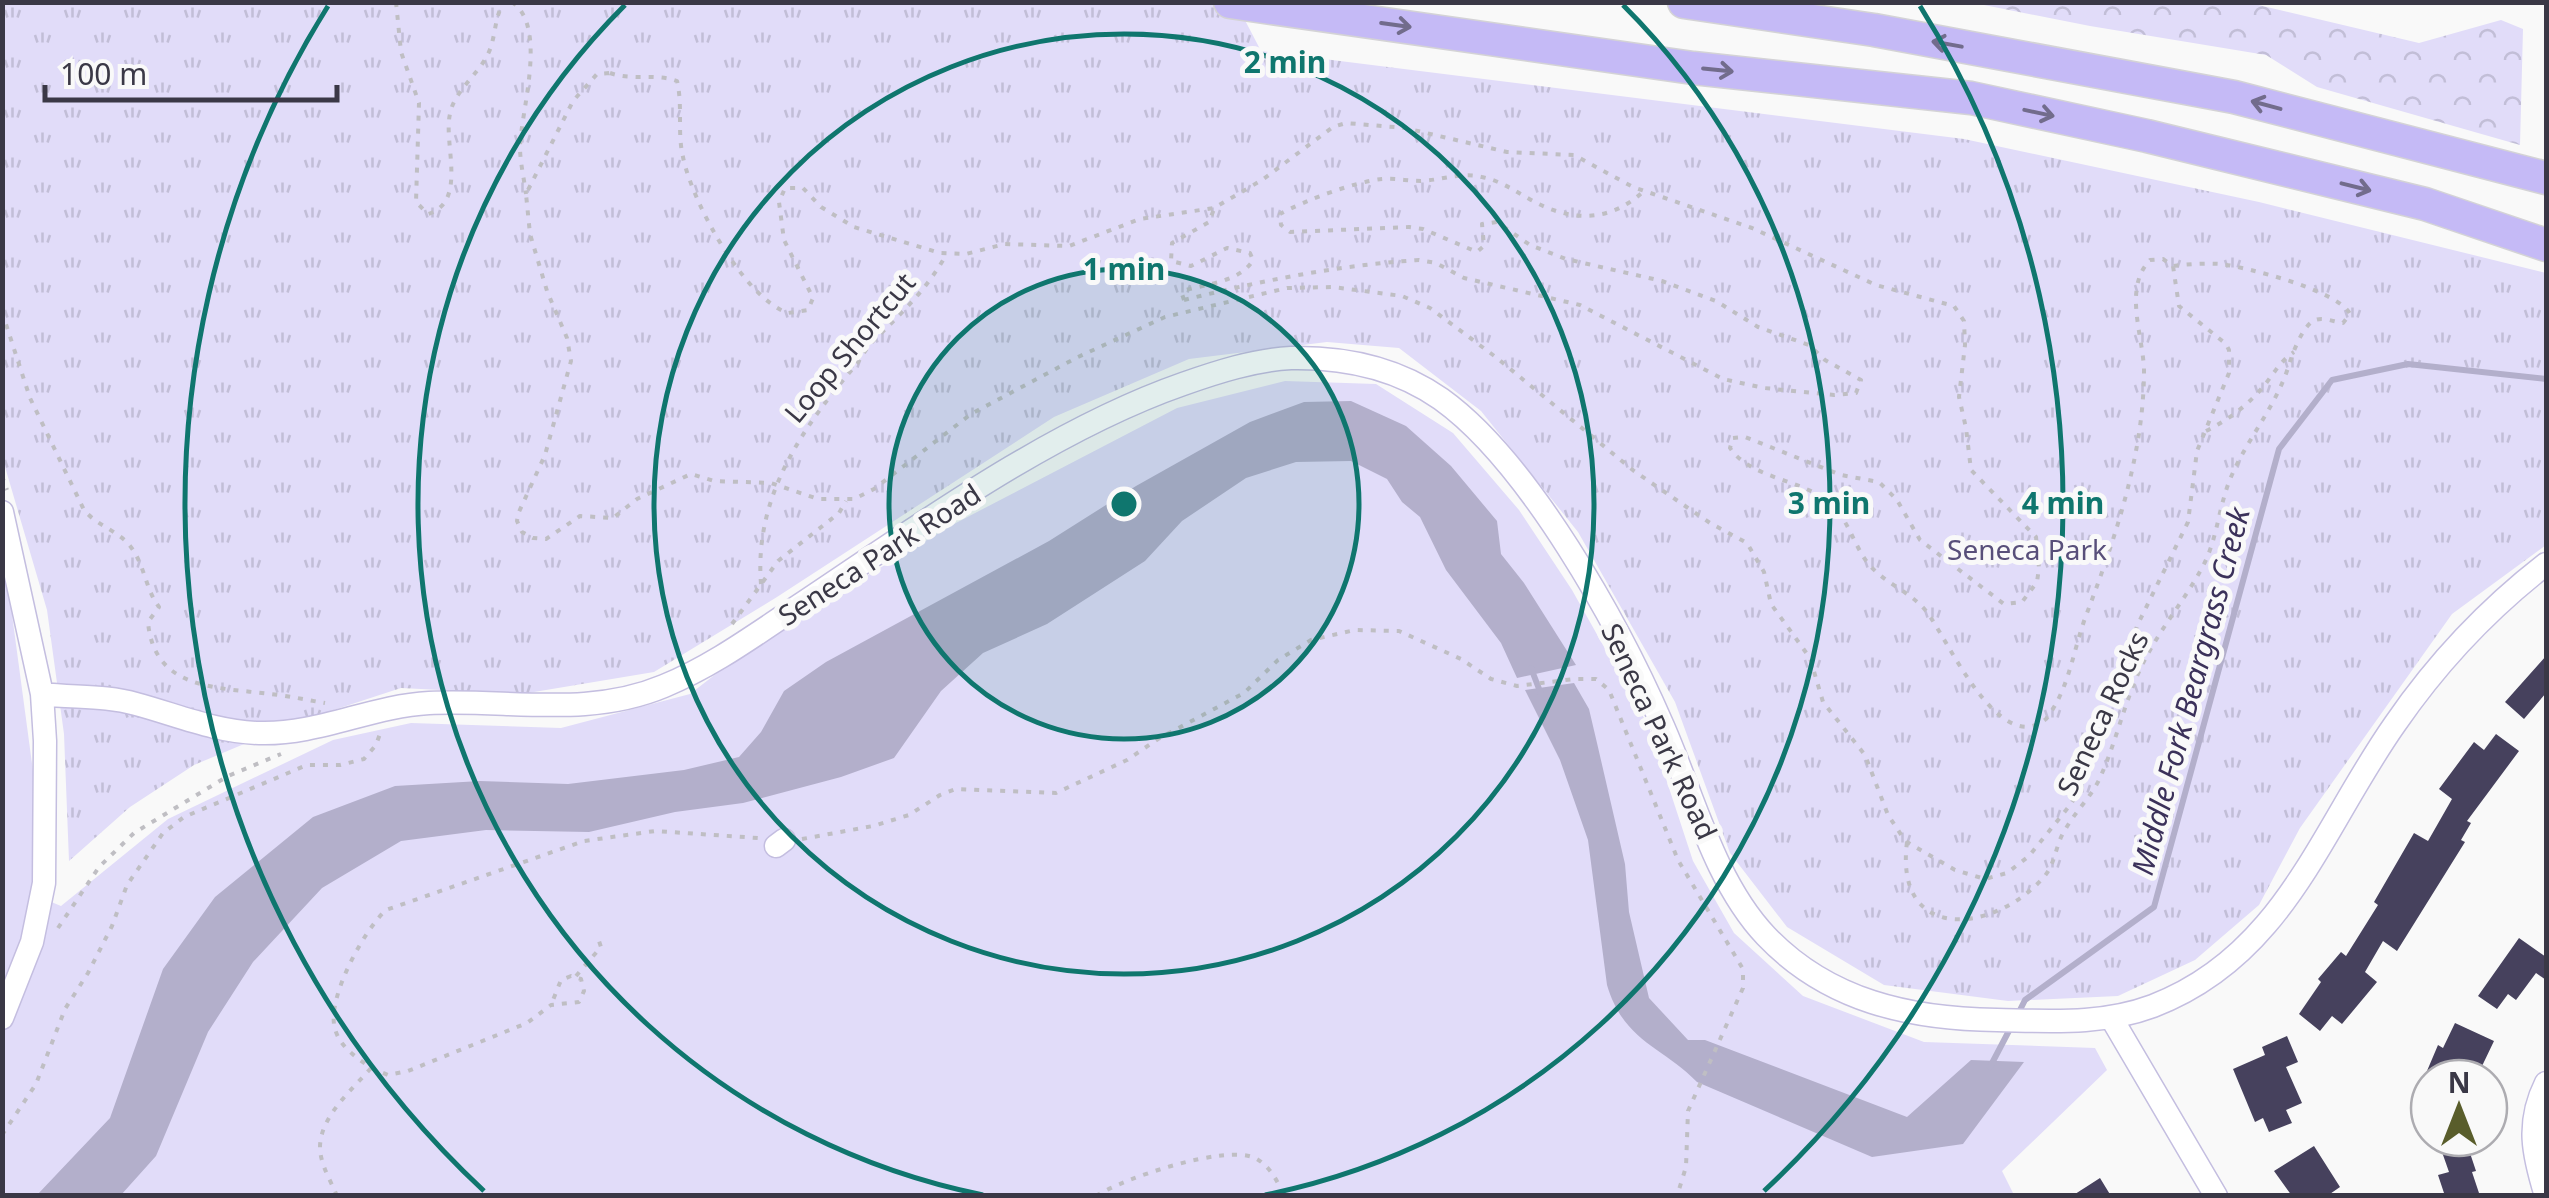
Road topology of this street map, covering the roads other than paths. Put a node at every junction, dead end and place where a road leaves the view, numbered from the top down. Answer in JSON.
{"nodes":[{"id":1,"x":1230,"y":2,"type":"edge"},
{"id":2,"x":1684,"y":2,"type":"edge"},
{"id":3,"x":2538,"y":176,"type":"edge"},
{"id":4,"x":2543,"y":244,"type":"edge"},
{"id":5,"x":2,"y":512,"type":"edge"},
{"id":6,"x":2546,"y":564,"type":"edge"},
{"id":7,"x":42,"y":694,"type":"junction"},
{"id":8,"x":2,"y":1018,"type":"edge"},
{"id":9,"x":2101,"y":1020,"type":"junction"},
{"id":10,"x":2546,"y":1084,"type":"edge"},
{"id":11,"x":2216,"y":1196,"type":"edge"},
{"id":12,"x":2546,"y":1196,"type":"edge"}],
"edges":[{"from":1,"to":4,"type":"highway","one_way":true},
{"from":3,"to":2,"type":"highway","one_way":true},
{"from":5,"to":7,"type":"street"},
{"from":6,"to":9,"type":"street","name":"Seneca Park Road"},
{"from":7,"to":8,"type":"street"},
{"from":7,"to":9,"type":"street","name":"Seneca Park Road"},
{"from":9,"to":11,"type":"street"},
{"from":10,"to":12,"type":"street"}]}
